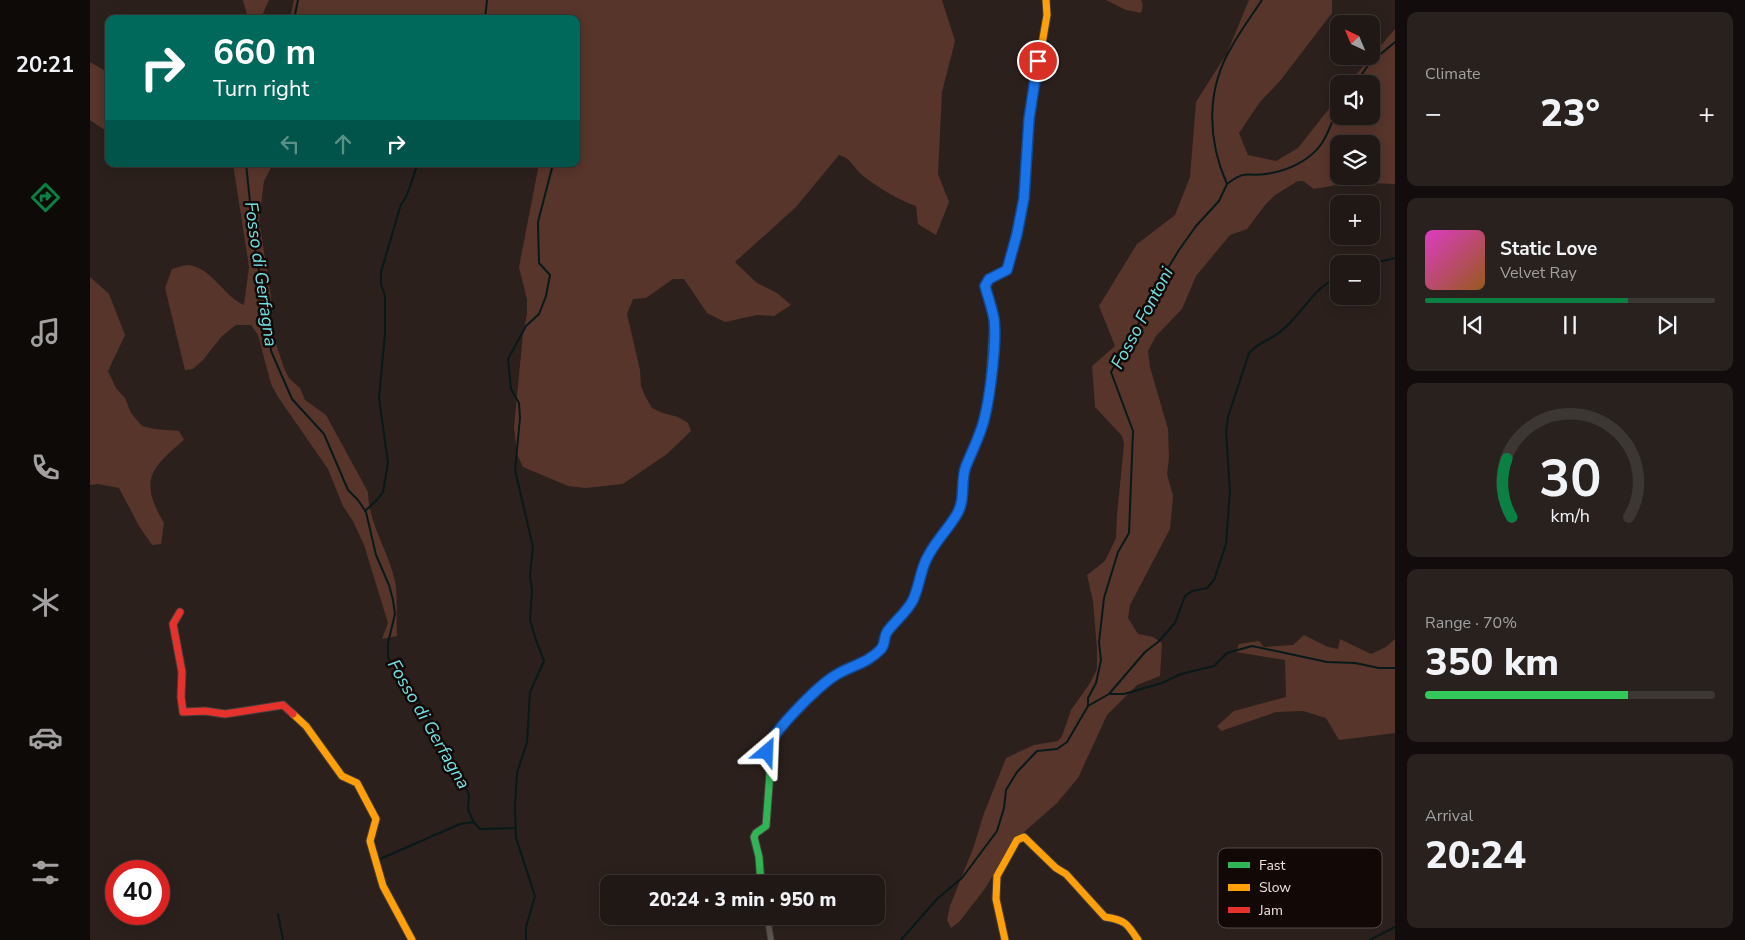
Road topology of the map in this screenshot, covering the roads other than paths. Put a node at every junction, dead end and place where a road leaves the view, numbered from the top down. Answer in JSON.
{"nodes":[{"id":1,"x":1046,"y":0,"type":"edge"},
{"id":2,"x":180,"y":612,"type":"dead end"},
{"id":3,"x":760,"y":875,"type":"edge"},
{"id":4,"x":768,"y":925,"type":"edge"},
{"id":5,"x":412,"y":940,"type":"edge"},
{"id":6,"x":771,"y":940,"type":"edge"},
{"id":7,"x":1005,"y":940,"type":"edge"},
{"id":8,"x":1138,"y":940,"type":"edge"}],
"edges":[{"from":1,"to":3,"type":"street"},
{"from":2,"to":5,"type":"street"},
{"from":4,"to":6,"type":"street"},
{"from":7,"to":8,"type":"street"}]}
